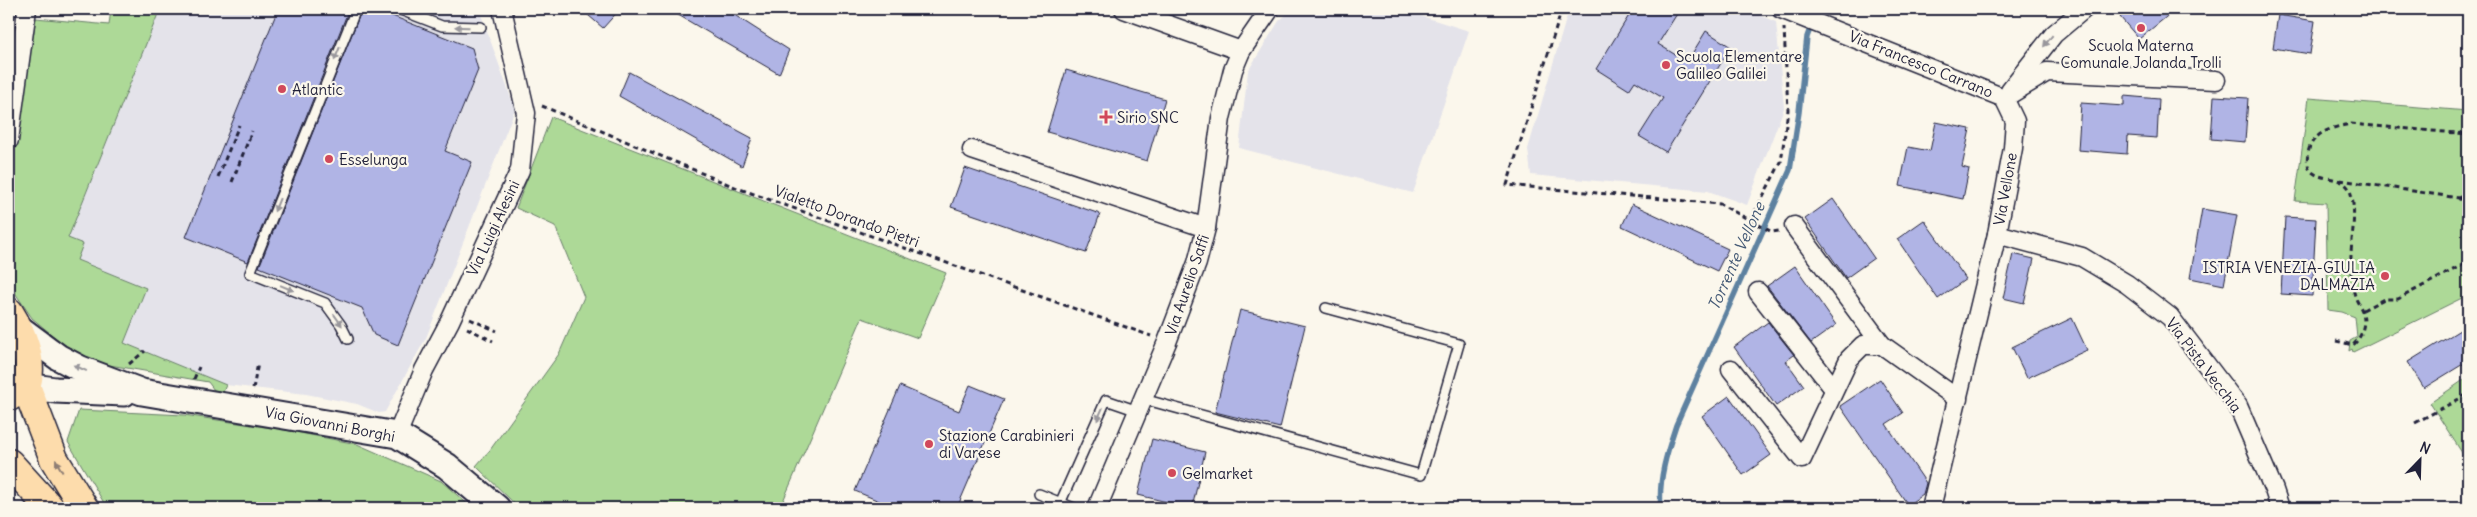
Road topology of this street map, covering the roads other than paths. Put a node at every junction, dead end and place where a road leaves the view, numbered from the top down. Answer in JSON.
{"nodes":[{"id":1,"x":27,"y":9,"type":"edge"},
{"id":2,"x":356,"y":9,"type":"edge"},
{"id":3,"x":398,"y":9,"type":"edge"},
{"id":4,"x":502,"y":9,"type":"edge"},
{"id":5,"x":1124,"y":9,"type":"edge"},
{"id":6,"x":1270,"y":9,"type":"edge"},
{"id":7,"x":2084,"y":9,"type":"edge"},
{"id":8,"x":1789,"y":12,"type":"edge"},
{"id":9,"x":481,"y":27,"type":"dead end"},
{"id":10,"x":1241,"y":51,"type":"junction"},
{"id":11,"x":2216,"y":80,"type":"dead end"},
{"id":12,"x":2004,"y":98,"type":"junction"},
{"id":13,"x":9,"y":140,"type":"edge"},
{"id":14,"x":972,"y":150,"type":"dead end"},
{"id":15,"x":1794,"y":226,"type":"dead end"},
{"id":16,"x":1206,"y":228,"type":"junction"},
{"id":17,"x":1997,"y":234,"type":"junction"},
{"id":18,"x":1758,"y":292,"type":"dead end"},
{"id":19,"x":1326,"y":308,"type":"dead end"},
{"id":20,"x":14,"y":320,"type":"edge"},
{"id":21,"x":348,"y":339,"type":"dead end"},
{"id":22,"x":1882,"y":345,"type":"junction"},
{"id":23,"x":1731,"y":370,"type":"dead end"},
{"id":24,"x":1834,"y":389,"type":"junction"},
{"id":25,"x":55,"y":390,"type":"junction"},
{"id":26,"x":18,"y":391,"type":"edge"},
{"id":27,"x":142,"y":392,"type":"junction"},
{"id":28,"x":1958,"y":399,"type":"junction"},
{"id":29,"x":1141,"y":405,"type":"junction"},
{"id":30,"x":41,"y":428,"type":"junction"},
{"id":31,"x":397,"y":435,"type":"junction"},
{"id":32,"x":9,"y":463,"type":"edge"},
{"id":33,"x":1039,"y":494,"type":"dead end"},
{"id":34,"x":1059,"y":506,"type":"edge"},
{"id":35,"x":50,"y":508,"type":"edge"},
{"id":36,"x":84,"y":508,"type":"edge"},
{"id":37,"x":497,"y":508,"type":"edge"},
{"id":38,"x":1074,"y":508,"type":"edge"},
{"id":39,"x":1097,"y":508,"type":"edge"},
{"id":40,"x":1930,"y":508,"type":"edge"},
{"id":41,"x":2280,"y":508,"type":"edge"}],
"edges":[{"from":1,"to":13,"type":"street"},
{"from":2,"to":21,"type":"lane","one_way":true},
{"from":9,"to":3,"type":"lane","one_way":true},
{"from":4,"to":31,"type":"street","name":"Via Luigi Alesini"},
{"from":5,"to":10,"type":"street"},
{"from":6,"to":10,"type":"street","name":"Via Aurelio Saffi"},
{"from":7,"to":12,"type":"street","one_way":true},
{"from":8,"to":12,"type":"street","name":"Via Francesco Carrano"},
{"from":10,"to":16,"type":"street","name":"Via Aurelio Saffi"},
{"from":11,"to":12,"type":"street"},
{"from":12,"to":17,"type":"street","name":"Via Vellone"},
{"from":14,"to":16,"type":"street"},
{"from":15,"to":22,"type":"street"},
{"from":16,"to":29,"type":"street","name":"Via Aurelio Saffi"},
{"from":17,"to":28,"type":"street","name":"Via Vellone"},
{"from":17,"to":41,"type":"street","name":"Via Pista Vecchia"},
{"from":18,"to":24,"type":"street"},
{"from":19,"to":29,"type":"lane"},
{"from":20,"to":26,"type":"main road"},
{"from":27,"to":20,"type":"main road","name":"Via Giovanni Borghi","one_way":true},
{"from":22,"to":24,"type":"street"},
{"from":22,"to":28,"type":"street"},
{"from":23,"to":24,"type":"street"},
{"from":25,"to":26,"type":"main road","name":"Via Giovanni Borghi"},
{"from":25,"to":27,"type":"main road","name":"Via Giovanni Borghi"},
{"from":25,"to":30,"type":"main road"},
{"from":26,"to":30,"type":"main road"},
{"from":27,"to":31,"type":"main road","name":"Via Giovanni Borghi"},
{"from":28,"to":40,"type":"street","name":"Via Vellone"},
{"from":29,"to":34,"type":"lane","one_way":true},
{"from":29,"to":39,"type":"street","name":"Via Aurelio Saffi"},
{"from":36,"to":30,"type":"main road","one_way":true},
{"from":31,"to":37,"type":"main road","name":"Via Giovanni Borghi"},
{"from":32,"to":35,"type":"main road"},
{"from":33,"to":34,"type":"lane"},
{"from":34,"to":38,"type":"lane"}]}
